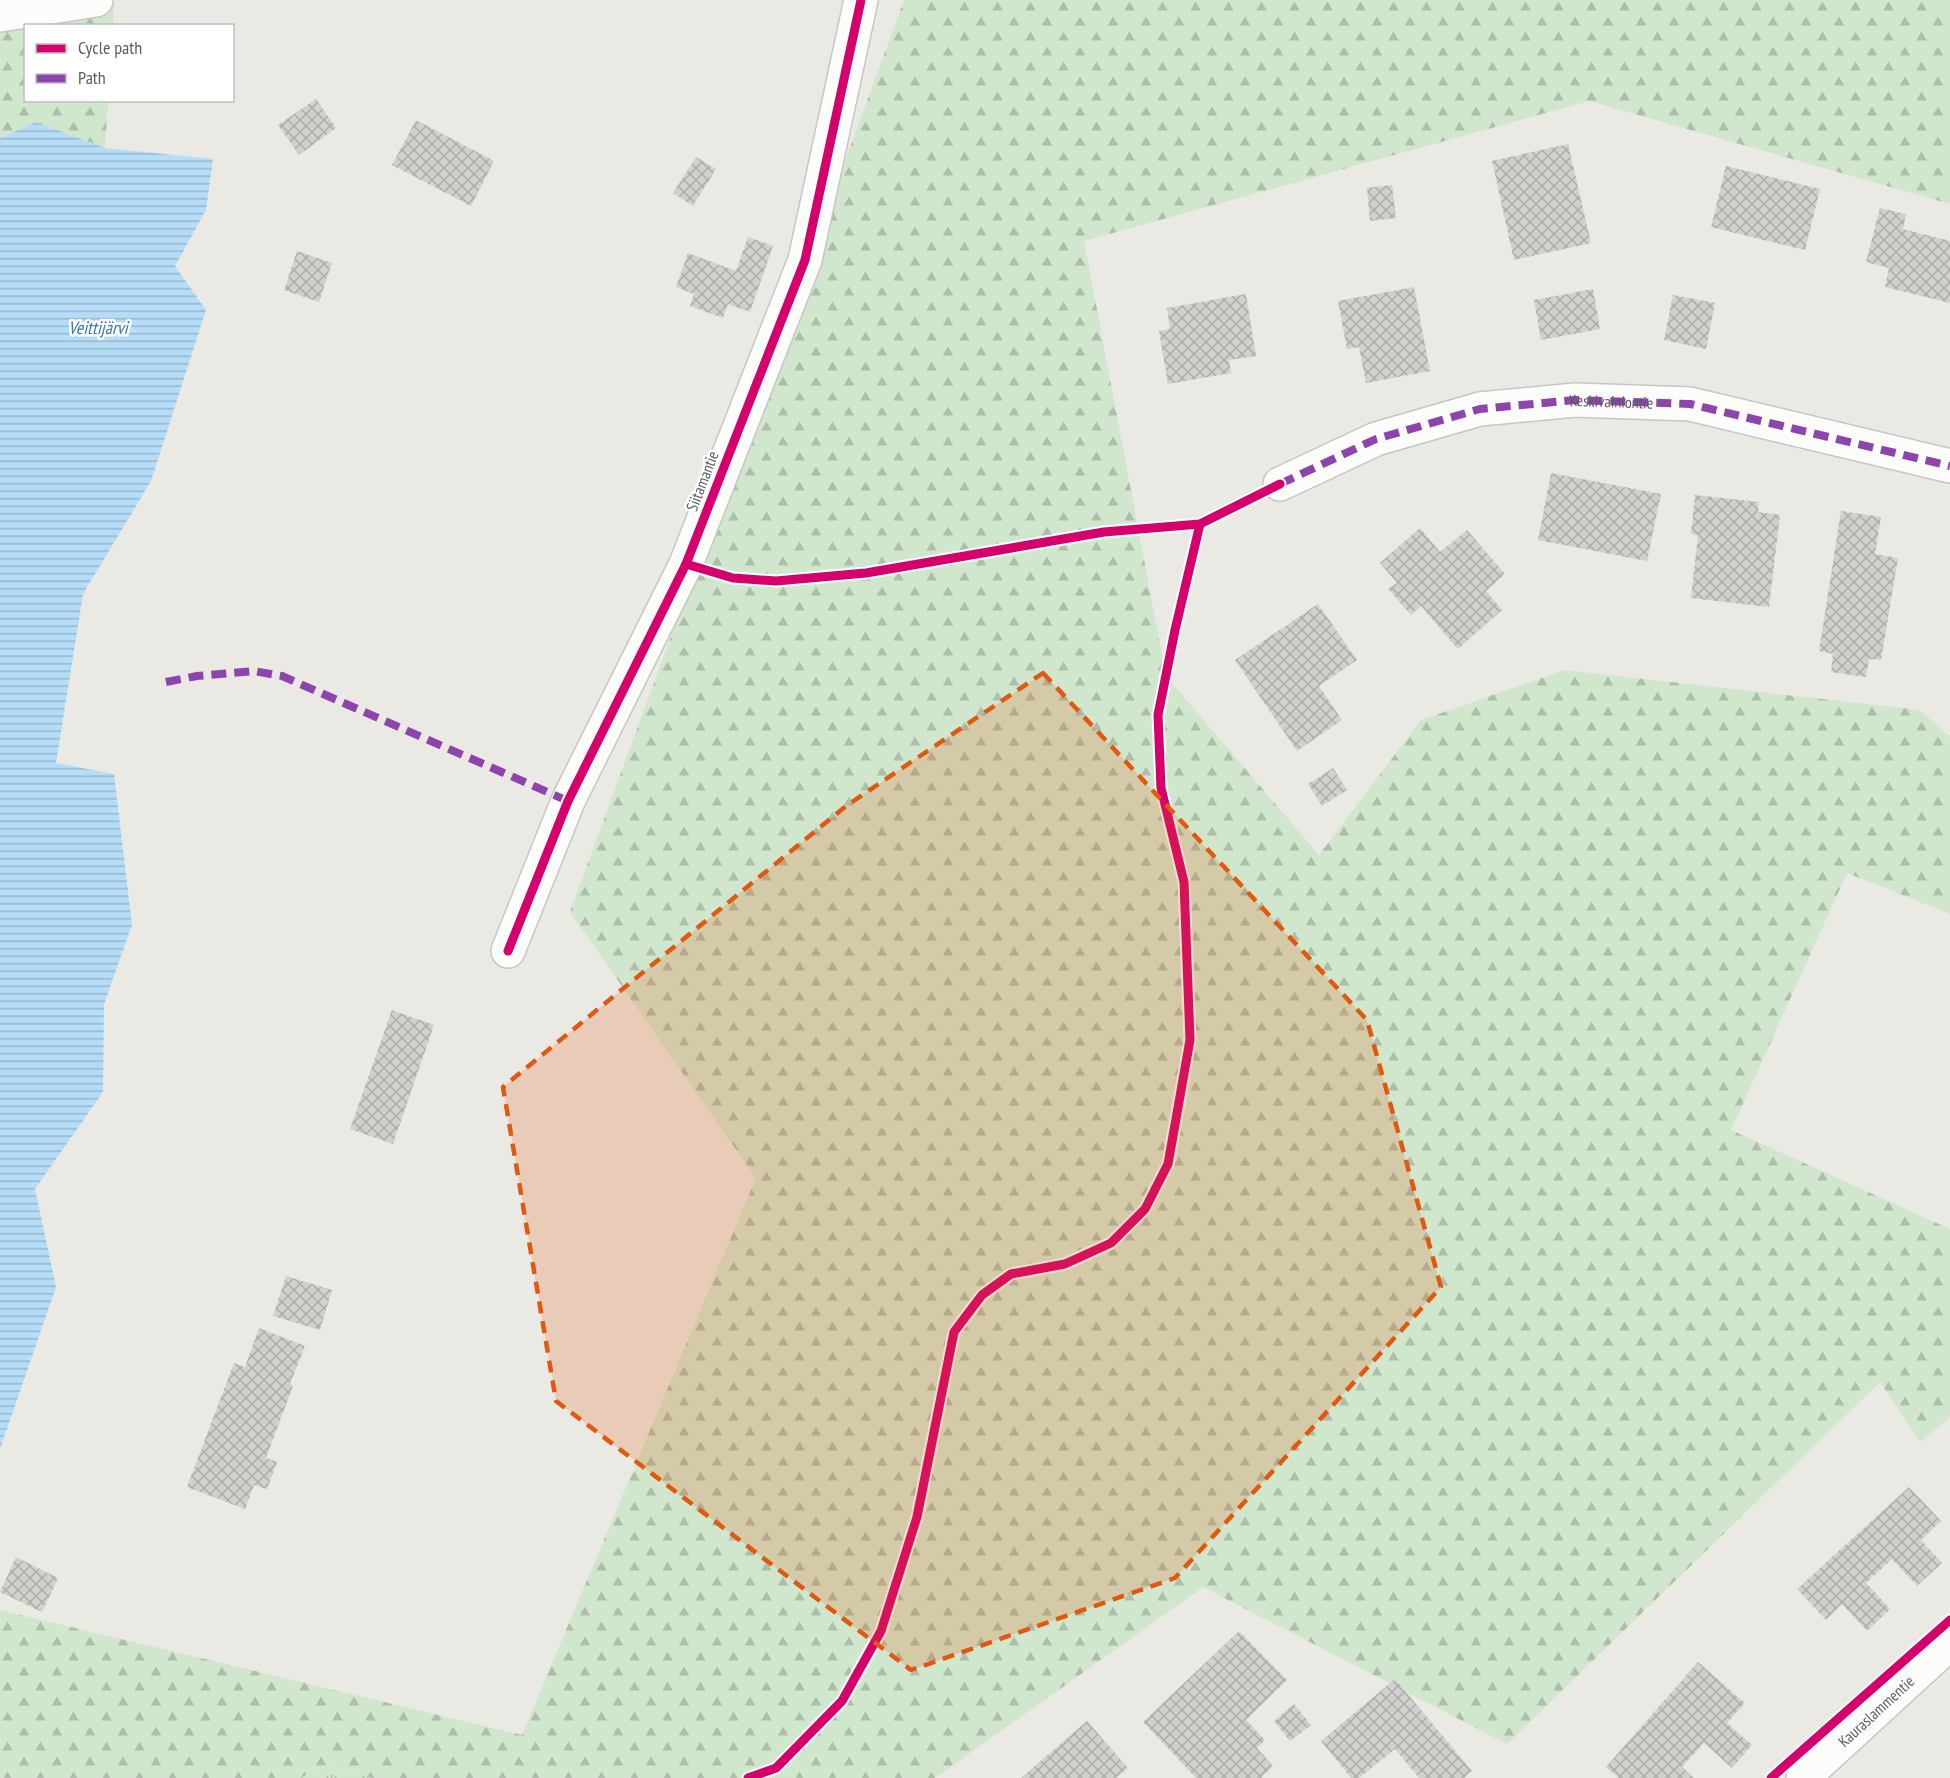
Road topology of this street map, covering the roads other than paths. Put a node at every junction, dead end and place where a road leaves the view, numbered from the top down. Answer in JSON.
{"nodes":[{"id":1,"x":96,"y":0,"type":"edge"},
{"id":2,"x":861,"y":0,"type":"edge"},
{"id":3,"x":0,"y":15,"type":"edge"},
{"id":4,"x":1950,"y":465,"type":"edge"},
{"id":5,"x":1280,"y":484,"type":"dead end"},
{"id":6,"x":508,"y":951,"type":"dead end"},
{"id":7,"x":1950,"y":1643,"type":"edge"},
{"id":8,"x":1803,"y":1778,"type":"edge"}],
"edges":[{"from":1,"to":3,"type":"street"},
{"from":2,"to":6,"type":"street","name":"Siitamantie"},
{"from":4,"to":5,"type":"street","name":"Keskivainiontie"},
{"from":7,"to":8,"type":"street","name":"Kauraslammentie"}]}
